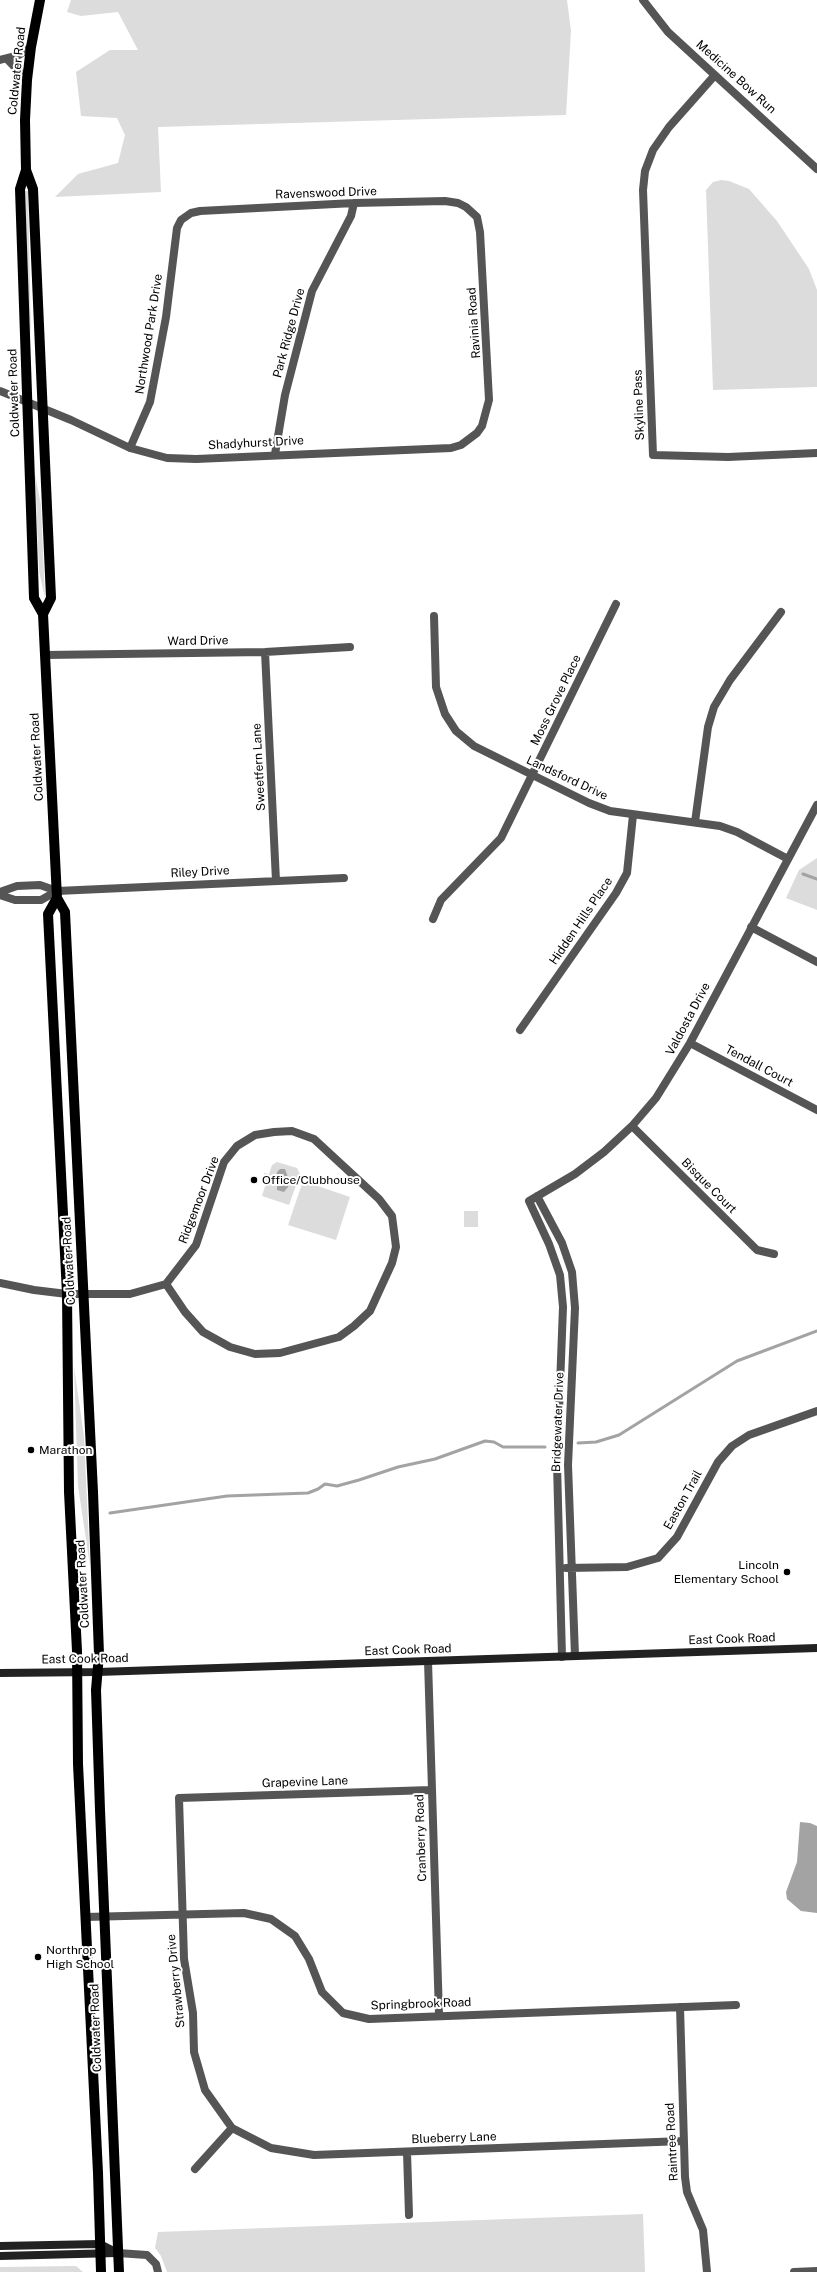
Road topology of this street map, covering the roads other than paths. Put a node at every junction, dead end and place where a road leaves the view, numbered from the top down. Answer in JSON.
{"nodes":[{"id":1,"x":40,"y":0,"type":"edge"},
{"id":2,"x":643,"y":0,"type":"edge"},
{"id":3,"x":31,"y":46,"type":"junction"},
{"id":4,"x":4,"y":60,"type":"edge"},
{"id":5,"x":715,"y":75,"type":"junction"},
{"id":6,"x":27,"y":80,"type":"junction"},
{"id":7,"x":817,"y":168,"type":"edge"},
{"id":8,"x":26,"y":170,"type":"junction"},
{"id":9,"x":354,"y":203,"type":"junction"},
{"id":10,"x":473,"y":211,"type":"joint"},
{"id":11,"x":181,"y":220,"type":"joint"},
{"id":12,"x":0,"y":391,"type":"edge"},
{"id":13,"x":28,"y":402,"type":"junction"},
{"id":14,"x":42,"y":409,"type":"junction"},
{"id":15,"x":477,"y":433,"type":"joint"},
{"id":16,"x":130,"y":448,"type":"junction"},
{"id":17,"x":817,"y":453,"type":"edge"},
{"id":18,"x":275,"y":454,"type":"junction"},
{"id":19,"x":616,"y":604,"type":"dead end"},
{"id":20,"x":781,"y":612,"type":"dead end"},
{"id":21,"x":43,"y":614,"type":"junction"},
{"id":22,"x":434,"y":616,"type":"dead end"},
{"id":23,"x":350,"y":647,"type":"dead end"},
{"id":24,"x":265,"y":652,"type":"junction"},
{"id":25,"x":45,"y":655,"type":"junction"},
{"id":26,"x":532,"y":775,"type":"junction"},
{"id":27,"x":817,"y":804,"type":"edge"},
{"id":28,"x":633,"y":815,"type":"junction"},
{"id":29,"x":695,"y":822,"type":"junction"},
{"id":30,"x":788,"y":859,"type":"junction"},
{"id":31,"x":344,"y":878,"type":"dead end"},
{"id":32,"x":276,"y":881,"type":"junction"},
{"id":33,"x":0,"y":894,"type":"edge"},
{"id":34,"x":57,"y":894,"type":"junction"},
{"id":35,"x":433,"y":919,"type":"dead end"},
{"id":36,"x":751,"y":927,"type":"junction"},
{"id":37,"x":817,"y":962,"type":"edge"},
{"id":38,"x":520,"y":1030,"type":"dead end"},
{"id":39,"x":690,"y":1043,"type":"junction"},
{"id":40,"x":817,"y":1110,"type":"edge"},
{"id":41,"x":632,"y":1126,"type":"junction"},
{"id":42,"x":537,"y":1196,"type":"junction"},
{"id":43,"x":529,"y":1201,"type":"joint"},
{"id":44,"x":774,"y":1254,"type":"dead end"},
{"id":45,"x":0,"y":1283,"type":"edge"},
{"id":46,"x":166,"y":1284,"type":"junction"},
{"id":47,"x":67,"y":1294,"type":"junction"},
{"id":48,"x":84,"y":1294,"type":"junction"},
{"id":49,"x":817,"y":1411,"type":"edge"},
{"id":50,"x":559,"y":1568,"type":"junction"},
{"id":51,"x":570,"y":1568,"type":"junction"},
{"id":52,"x":817,"y":1648,"type":"edge"},
{"id":53,"x":575,"y":1656,"type":"junction"},
{"id":54,"x":562,"y":1657,"type":"junction"},
{"id":55,"x":428,"y":1661,"type":"junction"},
{"id":56,"x":77,"y":1672,"type":"junction"},
{"id":57,"x":98,"y":1672,"type":"junction"},
{"id":58,"x":0,"y":1673,"type":"edge"},
{"id":59,"x":431,"y":1790,"type":"junction"},
{"id":60,"x":179,"y":1798,"type":"joint"},
{"id":61,"x":182,"y":1914,"type":"junction"},
{"id":62,"x":106,"y":1916,"type":"junction"},
{"id":63,"x":85,"y":1917,"type":"junction"},
{"id":64,"x":736,"y":2005,"type":"dead end"},
{"id":65,"x":680,"y":2007,"type":"junction"},
{"id":66,"x":438,"y":2015,"type":"junction"},
{"id":67,"x":232,"y":2128,"type":"junction"},
{"id":68,"x":683,"y":2141,"type":"junction"},
{"id":69,"x":407,"y":2152,"type":"junction"},
{"id":70,"x":195,"y":2169,"type":"dead end"},
{"id":71,"x":409,"y":2214,"type":"dead end"},
{"id":72,"x":0,"y":2246,"type":"edge"},
{"id":73,"x":100,"y":2249,"type":"junction"},
{"id":74,"x":118,"y":2253,"type":"junction"},
{"id":75,"x":0,"y":2256,"type":"edge"},
{"id":76,"x":817,"y":2271,"type":"edge"},
{"id":77,"x":101,"y":2272,"type":"edge"},
{"id":78,"x":119,"y":2272,"type":"edge"},
{"id":79,"x":158,"y":2272,"type":"edge"},
{"id":80,"x":707,"y":2272,"type":"edge"},
{"id":81,"x":794,"y":2272,"type":"edge"}],
"edges":[{"from":1,"to":3,"type":"main road","name":"Coldwater Road"},
{"from":2,"to":5,"type":"street","name":"Medicine Bow Run"},
{"from":3,"to":4,"type":"street"},
{"from":3,"to":6,"type":"main road","name":"Coldwater Road"},
{"from":4,"to":6,"type":"street"},
{"from":5,"to":7,"type":"street","name":"Medicine Bow Run"},
{"from":5,"to":17,"type":"street","name":"Skyline Pass"},
{"from":6,"to":8,"type":"main road","name":"Coldwater Road"},
{"from":8,"to":13,"type":"main road","name":"Coldwater Road"},
{"from":8,"to":14,"type":"main road","name":"Coldwater Road"},
{"from":9,"to":10,"type":"street","name":"Ravenswood Drive"},
{"from":9,"to":11,"type":"street","name":"Ravenswood Drive"},
{"from":9,"to":18,"type":"street","name":"Park Ridge Drive"},
{"from":10,"to":15,"type":"street","name":"Ravinia Road"},
{"from":11,"to":16,"type":"street","name":"Northwood Park Drive"},
{"from":12,"to":13,"type":"street","name":"Shadyhurst Drive"},
{"from":13,"to":14,"type":"street","name":"Shadyhurst Drive"},
{"from":13,"to":21,"type":"main road","name":"Coldwater Road"},
{"from":14,"to":16,"type":"street","name":"Shadyhurst Drive"},
{"from":14,"to":21,"type":"main road","name":"Coldwater Road"},
{"from":15,"to":18,"type":"street","name":"Shadyhurst Drive"},
{"from":16,"to":18,"type":"street","name":"Shadyhurst Drive"},
{"from":19,"to":26,"type":"street","name":"Moss Grove Place"},
{"from":20,"to":29,"type":"street"},
{"from":21,"to":25,"type":"main road","name":"Coldwater Road"},
{"from":22,"to":26,"type":"street","name":"Landsford Drive"},
{"from":23,"to":24,"type":"street","name":"Ward Drive"},
{"from":24,"to":25,"type":"street","name":"Ward Drive"},
{"from":24,"to":32,"type":"street","name":"Sweetfern Lane"},
{"from":25,"to":34,"type":"main road","name":"Coldwater Road"},
{"from":26,"to":28,"type":"street","name":"Landsford Drive"},
{"from":26,"to":35,"type":"street","name":"Moss Grove Place"},
{"from":27,"to":30,"type":"street","name":"Valdosta Drive"},
{"from":28,"to":29,"type":"street","name":"Landsford Drive"},
{"from":28,"to":38,"type":"street","name":"Hidden Hills Place"},
{"from":29,"to":30,"type":"street","name":"Landsford Drive"},
{"from":30,"to":36,"type":"street","name":"Valdosta Drive"},
{"from":31,"to":32,"type":"street","name":"Riley Drive"},
{"from":32,"to":34,"type":"street","name":"Riley Drive"},
{"from":33,"to":34,"type":"street","name":"Riley Drive"},
{"from":33,"to":34,"type":"street","name":"Riley Drive"},
{"from":34,"to":47,"type":"main road","name":"Coldwater Road"},
{"from":34,"to":48,"type":"main road","name":"Coldwater Road"},
{"from":36,"to":37,"type":"street"},
{"from":36,"to":39,"type":"street","name":"Valdosta Drive"},
{"from":39,"to":40,"type":"street","name":"Tendall Court"},
{"from":39,"to":41,"type":"street","name":"Valdosta Drive"},
{"from":41,"to":42,"type":"street","name":"Valdosta Drive"},
{"from":41,"to":44,"type":"street","name":"Bisque Court"},
{"from":42,"to":43,"type":"street","name":"Valdosta Drive"},
{"from":42,"to":51,"type":"street","name":"Bridgewater Drive"},
{"from":43,"to":50,"type":"street","name":"Bridgewater Drive"},
{"from":45,"to":47,"type":"street"},
{"from":46,"to":46,"type":"street","name":"Ridgemoor Drive"},
{"from":46,"to":48,"type":"street"},
{"from":47,"to":48,"type":"street"},
{"from":47,"to":56,"type":"main road","name":"Coldwater Road"},
{"from":48,"to":57,"type":"main road","name":"Coldwater Road"},
{"from":49,"to":51,"type":"street","name":"Easton Trail"},
{"from":50,"to":51,"type":"street","name":"Easton Trail"},
{"from":50,"to":54,"type":"street","name":"Bridgewater Drive"},
{"from":51,"to":53,"type":"street","name":"Bridgewater Drive"},
{"from":52,"to":53,"type":"main road","name":"East Cook Road"},
{"from":53,"to":54,"type":"main road","name":"East Cook Road"},
{"from":54,"to":55,"type":"main road","name":"East Cook Road"},
{"from":55,"to":57,"type":"main road","name":"East Cook Road"},
{"from":55,"to":59,"type":"street","name":"Cranberry Road"},
{"from":56,"to":57,"type":"main road","name":"East Cook Road"},
{"from":56,"to":58,"type":"main road","name":"East Cook Road"},
{"from":56,"to":63,"type":"main road","name":"Coldwater Road"},
{"from":57,"to":62,"type":"main road","name":"Coldwater Road"},
{"from":59,"to":60,"type":"street","name":"Grapevine Lane"},
{"from":59,"to":66,"type":"street","name":"Cranberry Road"},
{"from":60,"to":61,"type":"street","name":"Strawberry Drive"},
{"from":61,"to":62,"type":"street","name":"Springbrook Road"},
{"from":61,"to":66,"type":"street","name":"Springbrook Road"},
{"from":61,"to":67,"type":"street","name":"Strawberry Drive"},
{"from":62,"to":63,"type":"street","name":"Springbrook Road"},
{"from":62,"to":74,"type":"main road","name":"Coldwater Road"},
{"from":63,"to":73,"type":"main road","name":"Coldwater Road"},
{"from":64,"to":65,"type":"street","name":"Springbrook Road"},
{"from":65,"to":66,"type":"street","name":"Springbrook Road"},
{"from":65,"to":68,"type":"street","name":"Raintree Road"},
{"from":67,"to":69,"type":"street","name":"Blueberry Lane"},
{"from":67,"to":70,"type":"street"},
{"from":68,"to":69,"type":"street","name":"Blueberry Lane"},
{"from":68,"to":80,"type":"street","name":"Raintree Road"},
{"from":69,"to":71,"type":"street"},
{"from":72,"to":73,"type":"main road"},
{"from":73,"to":74,"type":"main road"},
{"from":73,"to":75,"type":"main road"},
{"from":73,"to":77,"type":"main road","name":"Coldwater Road"},
{"from":74,"to":78,"type":"main road","name":"Coldwater Road"},
{"from":74,"to":79,"type":"street"},
{"from":76,"to":81,"type":"street"}]}
